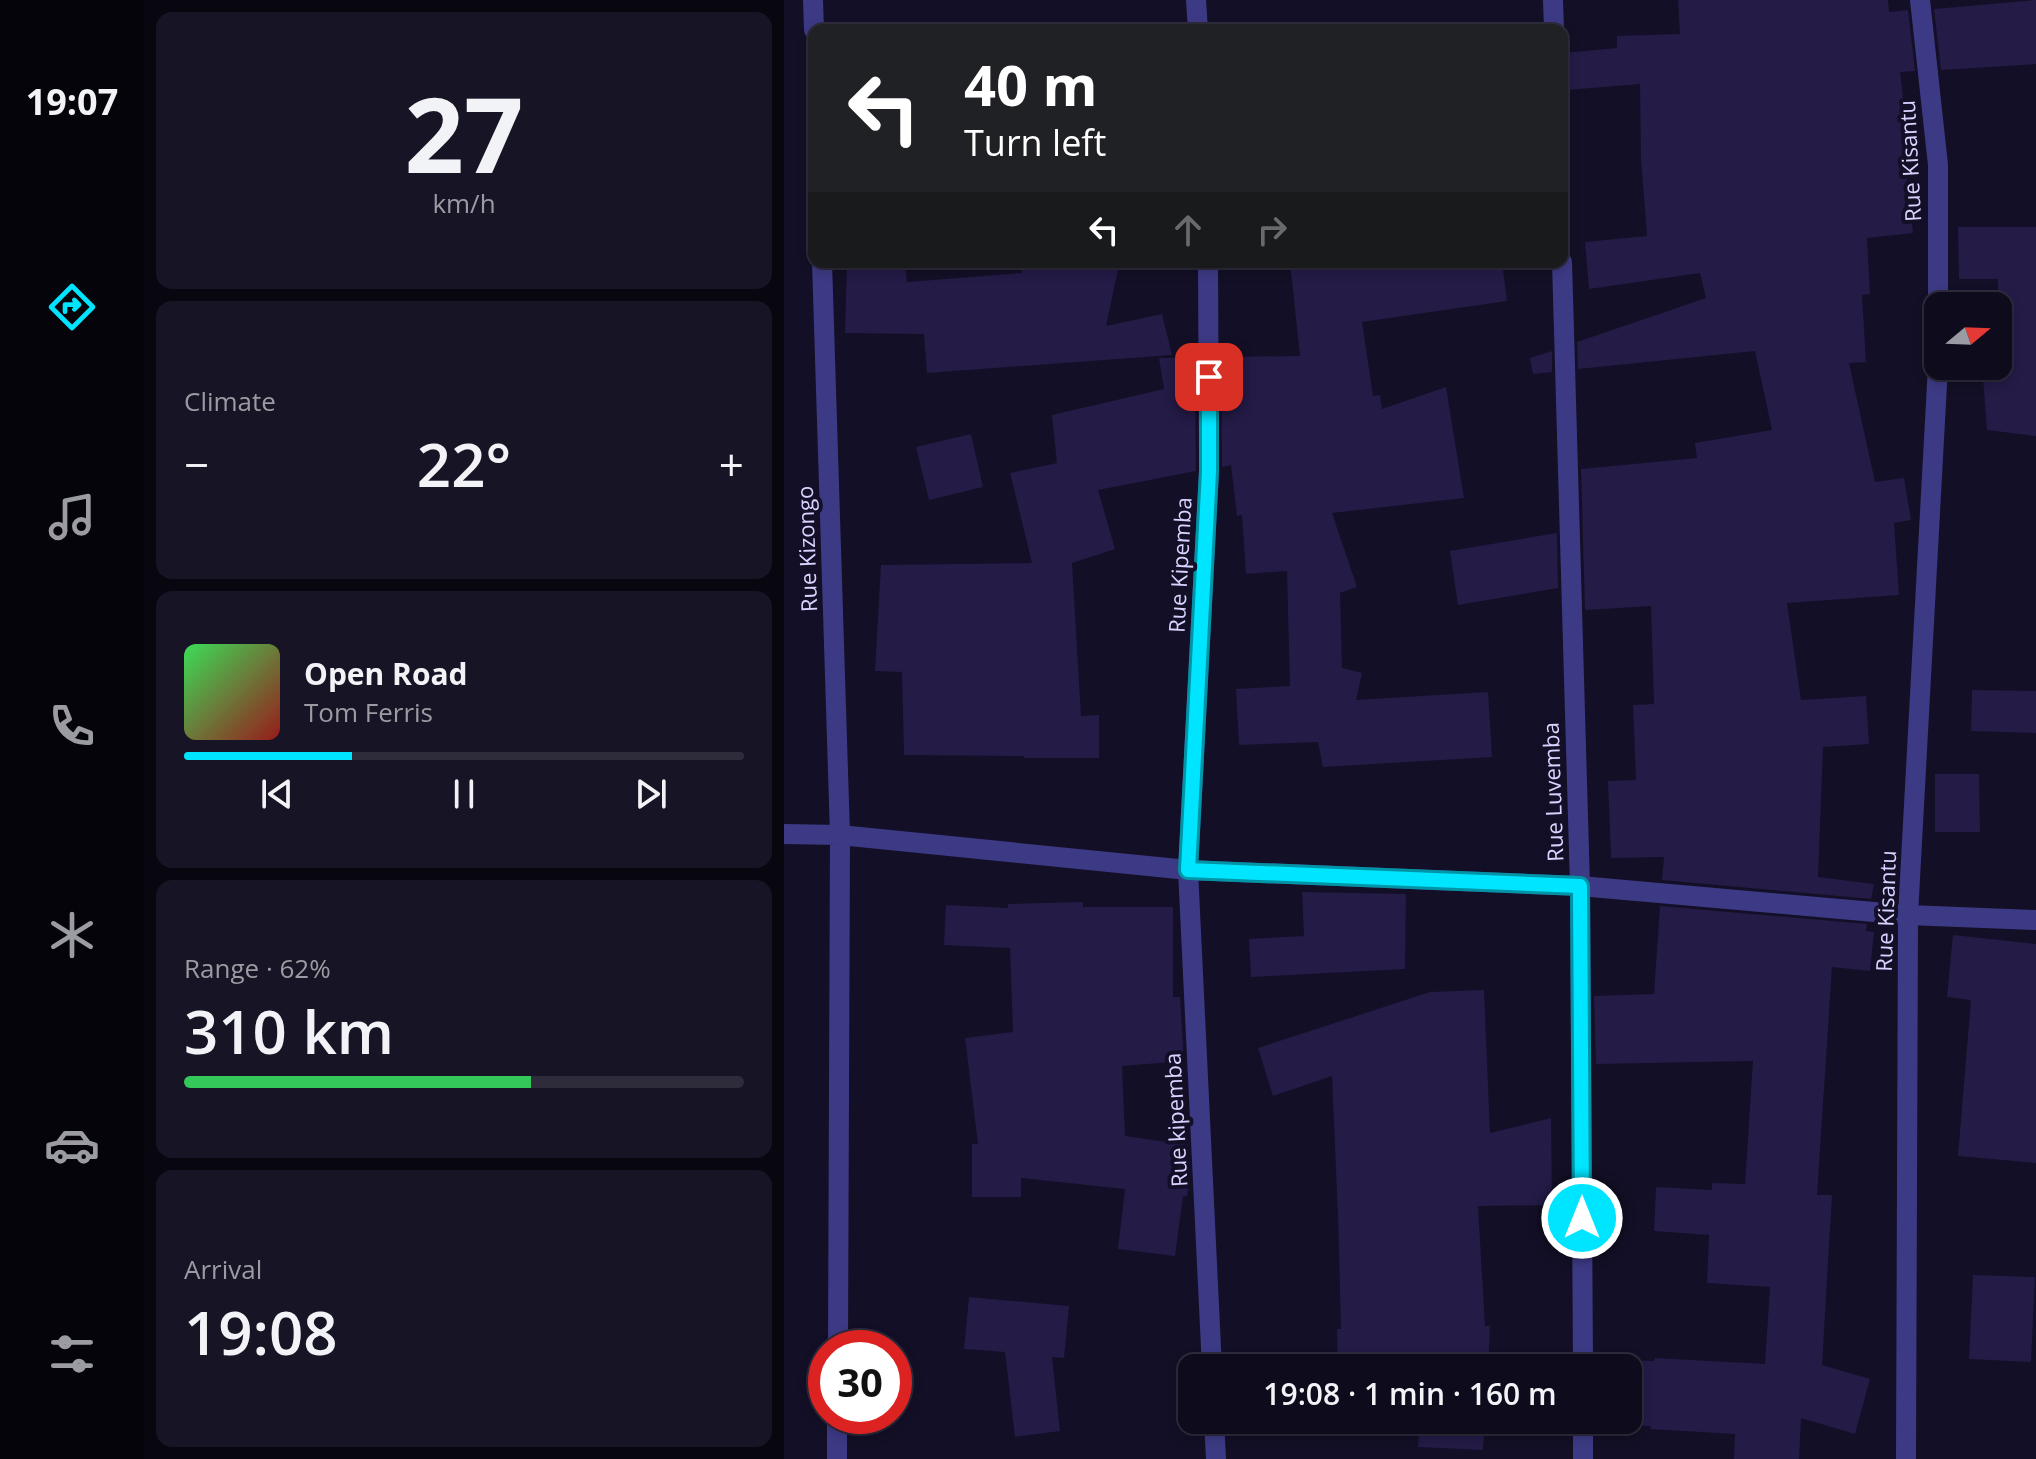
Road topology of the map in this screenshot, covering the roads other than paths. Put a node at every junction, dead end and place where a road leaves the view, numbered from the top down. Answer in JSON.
{"nodes":[{"id":1,"x":813,"y":0,"type":"edge"},
{"id":2,"x":1196,"y":0,"type":"edge"},
{"id":3,"x":1553,"y":0,"type":"edge"},
{"id":4,"x":1920,"y":0,"type":"edge"},
{"id":5,"x":814,"y":24,"type":"edge"},
{"id":6,"x":1198,"y":24,"type":"edge"},
{"id":7,"x":1554,"y":24,"type":"edge"},
{"id":8,"x":822,"y":268,"type":"edge"},
{"id":9,"x":1208,"y":268,"type":"edge"},
{"id":10,"x":1562,"y":268,"type":"edge"},
{"id":11,"x":1938,"y":292,"type":"edge"},
{"id":12,"x":1937,"y":380,"type":"edge"},
{"id":13,"x":784,"y":834,"type":"edge"},
{"id":14,"x":840,"y":835,"type":"junction"},
{"id":15,"x":1188,"y":870,"type":"junction"},
{"id":16,"x":1580,"y":886,"type":"junction"},
{"id":17,"x":1908,"y":915,"type":"junction"},
{"id":18,"x":2036,"y":920,"type":"edge"},
{"id":19,"x":838,"y":1330,"type":"edge"},
{"id":20,"x":1211,"y":1354,"type":"edge"},
{"id":21,"x":1583,"y":1354,"type":"edge"},
{"id":22,"x":837,"y":1434,"type":"edge"},
{"id":23,"x":1215,"y":1434,"type":"edge"},
{"id":24,"x":1583,"y":1434,"type":"edge"},
{"id":25,"x":837,"y":1459,"type":"edge"},
{"id":26,"x":1216,"y":1459,"type":"edge"},
{"id":27,"x":1583,"y":1459,"type":"edge"},
{"id":28,"x":1906,"y":1459,"type":"edge"}],
"edges":[{"from":1,"to":5,"type":"street"},
{"from":2,"to":6,"type":"street"},
{"from":3,"to":7,"type":"street"},
{"from":4,"to":11,"type":"street","name":"Rue Kisantu"},
{"from":8,"to":14,"type":"street","name":"Rue Kizongo"},
{"from":9,"to":15,"type":"street","name":"Rue Kipemba"},
{"from":10,"to":16,"type":"street","name":"Rue Luvemba"},
{"from":12,"to":17,"type":"street","name":"Rue Kisantu"},
{"from":13,"to":14,"type":"street"},
{"from":14,"to":15,"type":"street"},
{"from":14,"to":19,"type":"street","name":"Rue Kizongo"},
{"from":15,"to":16,"type":"street"},
{"from":15,"to":20,"type":"street","name":"Rue kipemba"},
{"from":16,"to":17,"type":"street"},
{"from":16,"to":21,"type":"street","name":"Rue Luvemba"},
{"from":17,"to":18,"type":"street"},
{"from":17,"to":28,"type":"street","name":"Rue Kisantu"},
{"from":22,"to":25,"type":"street"},
{"from":23,"to":26,"type":"street"},
{"from":24,"to":27,"type":"street"}]}
